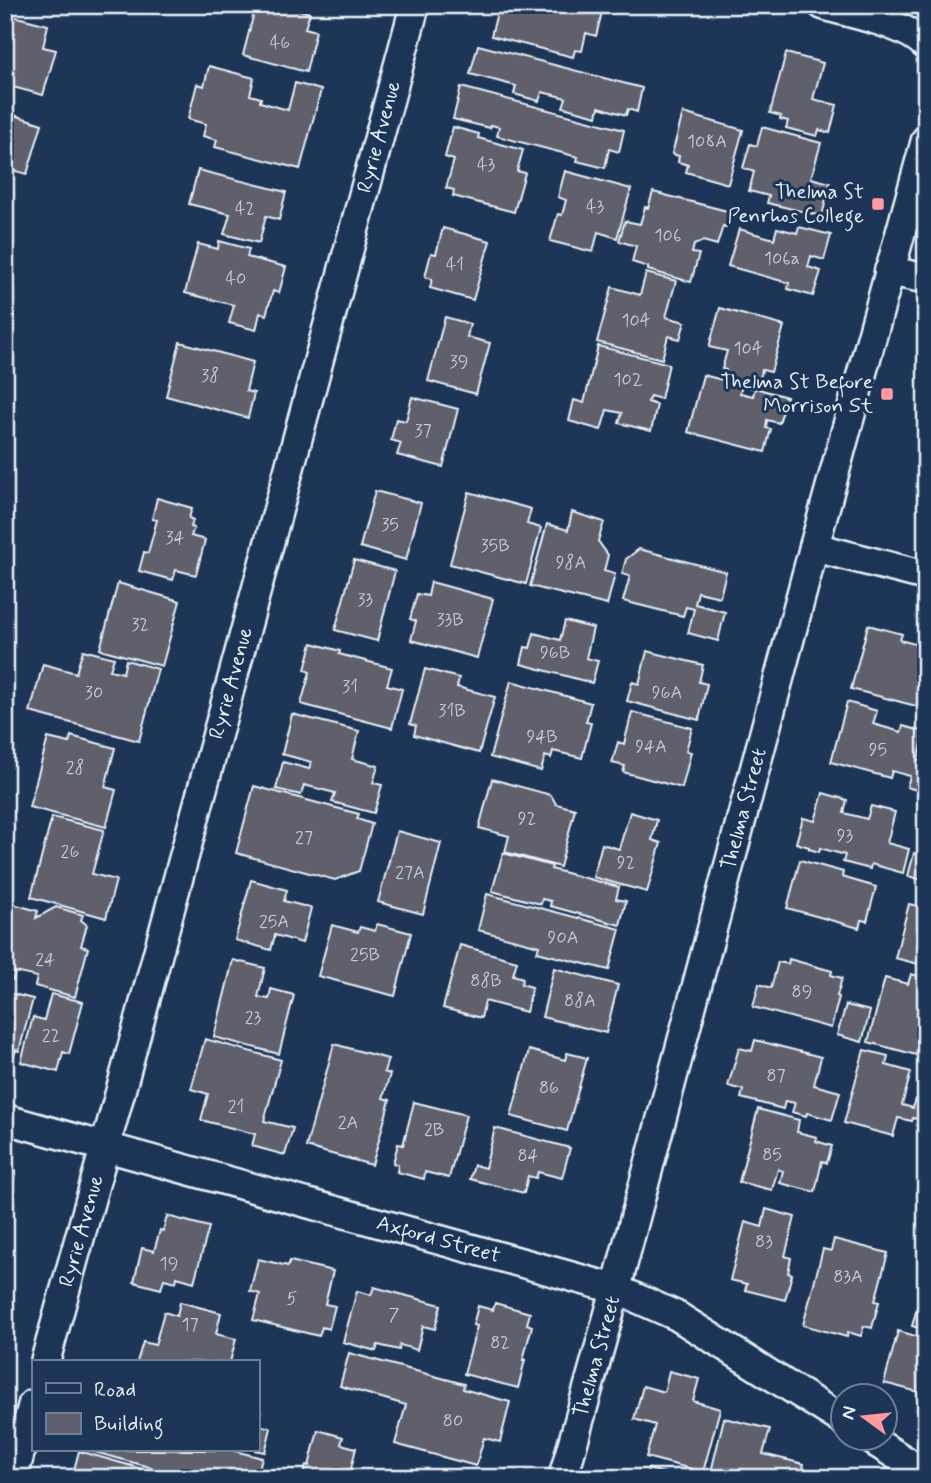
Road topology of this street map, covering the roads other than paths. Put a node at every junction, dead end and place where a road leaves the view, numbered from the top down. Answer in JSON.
{"nodes":[{"id":1,"x":415,"y":5,"type":"edge"},
{"id":2,"x":823,"y":5,"type":"edge"},
{"id":3,"x":926,"y":45,"type":"edge"},
{"id":4,"x":926,"y":140,"type":"edge"},
{"id":5,"x":889,"y":271,"type":"junction"},
{"id":6,"x":926,"y":274,"type":"edge"},
{"id":7,"x":814,"y":547,"type":"junction"},
{"id":8,"x":926,"y":576,"type":"edge"},
{"id":9,"x":5,"y":1119,"type":"edge"},
{"id":10,"x":104,"y":1148,"type":"junction"},
{"id":11,"x":616,"y":1289,"type":"junction"},
{"id":12,"x":46,"y":1360,"type":"edge"},
{"id":13,"x":32,"y":1408,"type":"edge"},
{"id":14,"x":830,"y":1412,"type":"edge"},
{"id":15,"x":892,"y":1452,"type":"edge"},
{"id":16,"x":926,"y":1474,"type":"edge"},
{"id":17,"x":13,"y":1478,"type":"edge"},
{"id":18,"x":563,"y":1478,"type":"edge"}],
"edges":[{"from":1,"to":10,"type":"street","name":"Ryrie Avenue"},
{"from":2,"to":3,"type":"street"},
{"from":4,"to":5,"type":"street","name":"Thelma Street"},
{"from":5,"to":6,"type":"street"},
{"from":5,"to":7,"type":"street","name":"Thelma Street"},
{"from":7,"to":8,"type":"street"},
{"from":7,"to":11,"type":"street","name":"Thelma Street"},
{"from":9,"to":10,"type":"street","name":"Axford Street"},
{"from":10,"to":11,"type":"street","name":"Axford Street"},
{"from":10,"to":12,"type":"street","name":"Ryrie Avenue"},
{"from":11,"to":14,"type":"street","name":"Axford Street"},
{"from":11,"to":18,"type":"street","name":"Thelma Street"},
{"from":13,"to":17,"type":"street"},
{"from":15,"to":16,"type":"street"}]}
